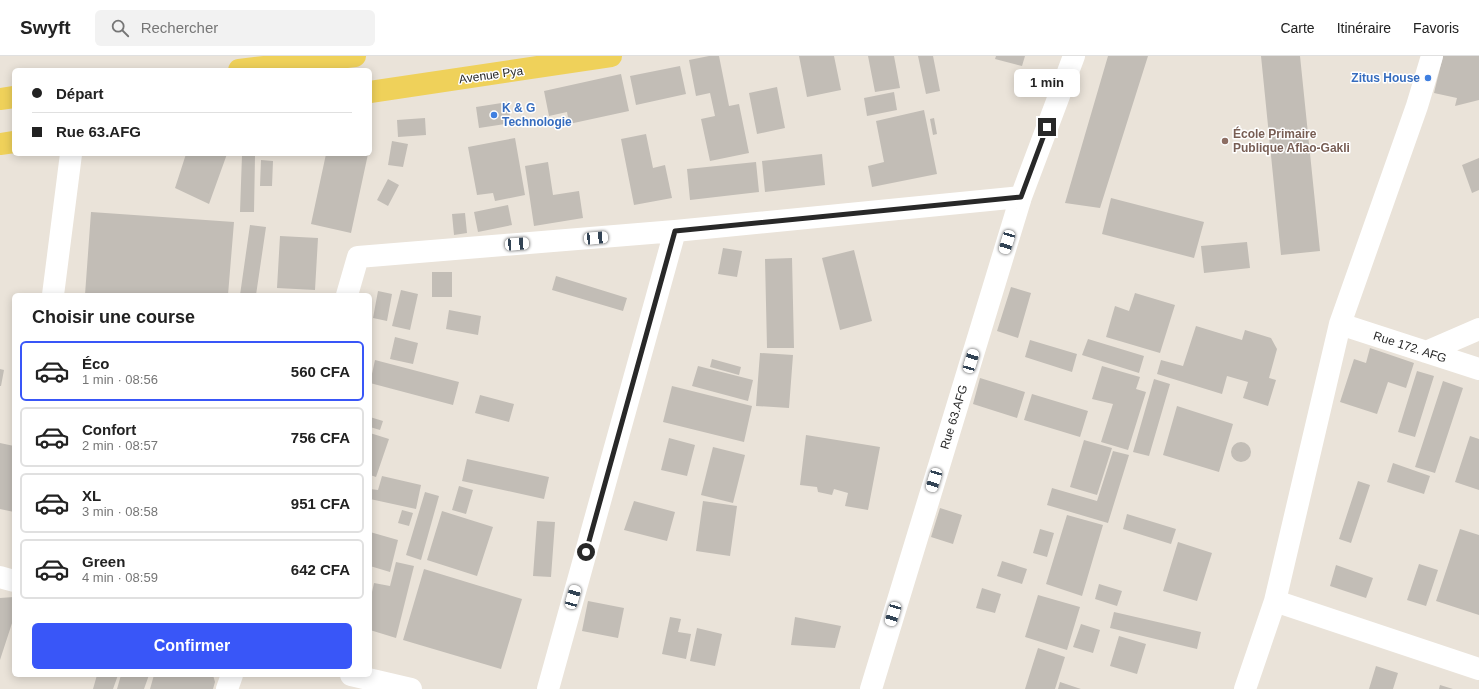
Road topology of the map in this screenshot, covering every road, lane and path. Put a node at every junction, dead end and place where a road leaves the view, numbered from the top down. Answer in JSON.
{"nodes":[{"id":1,"x":355,"y":56,"type":"edge"},
{"id":2,"x":611,"y":56,"type":"edge"},
{"id":3,"x":1074,"y":56,"type":"edge"},
{"id":4,"x":1432,"y":56,"type":"edge"},
{"id":5,"x":256,"y":68,"type":"edge"},
{"id":6,"x":372,"y":92,"type":"edge"},
{"id":7,"x":12,"y":97,"type":"edge"},
{"id":8,"x":0,"y":99,"type":"edge"},
{"id":9,"x":12,"y":142,"type":"edge"},
{"id":10,"x":0,"y":144,"type":"edge"},
{"id":11,"x":71,"y":156,"type":"edge"},
{"id":12,"x":1021,"y":197,"type":"junction"},
{"id":13,"x":675,"y":231,"type":"junction"},
{"id":14,"x":53,"y":293,"type":"edge"},
{"id":15,"x":348,"y":293,"type":"edge"},
{"id":16,"x":1340,"y":324,"type":"junction"},
{"id":17,"x":1479,"y":329,"type":"edge"},
{"id":18,"x":1426,"y":352,"type":"junction"},
{"id":19,"x":1479,"y":369,"type":"edge"},
{"id":20,"x":0,"y":577,"type":"edge"},
{"id":21,"x":12,"y":580,"type":"edge"},
{"id":22,"x":1275,"y":601,"type":"junction"},
{"id":23,"x":1479,"y":669,"type":"edge"},
{"id":24,"x":231,"y":677,"type":"edge"},
{"id":25,"x":360,"y":677,"type":"edge"},
{"id":26,"x":227,"y":689,"type":"edge"},
{"id":27,"x":411,"y":689,"type":"edge"},
{"id":28,"x":548,"y":689,"type":"edge"},
{"id":29,"x":871,"y":689,"type":"edge"},
{"id":30,"x":1245,"y":689,"type":"edge"}],
"edges":[{"from":1,"to":5,"type":"main road"},
{"from":2,"to":6,"type":"main road","name":"Avenue Pya"},
{"from":3,"to":12,"type":"street","name":"Rue 63.AFG"},
{"from":4,"to":16,"type":"street"},
{"from":7,"to":8,"type":"main road"},
{"from":9,"to":10,"type":"main road"},
{"from":11,"to":14,"type":"street"},
{"from":12,"to":13,"type":"street"},
{"from":12,"to":29,"type":"street","name":"Rue 63.AFG"},
{"from":13,"to":15,"type":"street"},
{"from":13,"to":28,"type":"street"},
{"from":16,"to":18,"type":"street","name":"Rue 172. AFG"},
{"from":16,"to":22,"type":"street"},
{"from":17,"to":18,"type":"street"},
{"from":18,"to":19,"type":"street","name":"Rue 172. AFG"},
{"from":20,"to":21,"type":"street"},
{"from":22,"to":23,"type":"street"},
{"from":22,"to":30,"type":"street"},
{"from":24,"to":26,"type":"street"},
{"from":25,"to":27,"type":"street"}]}
